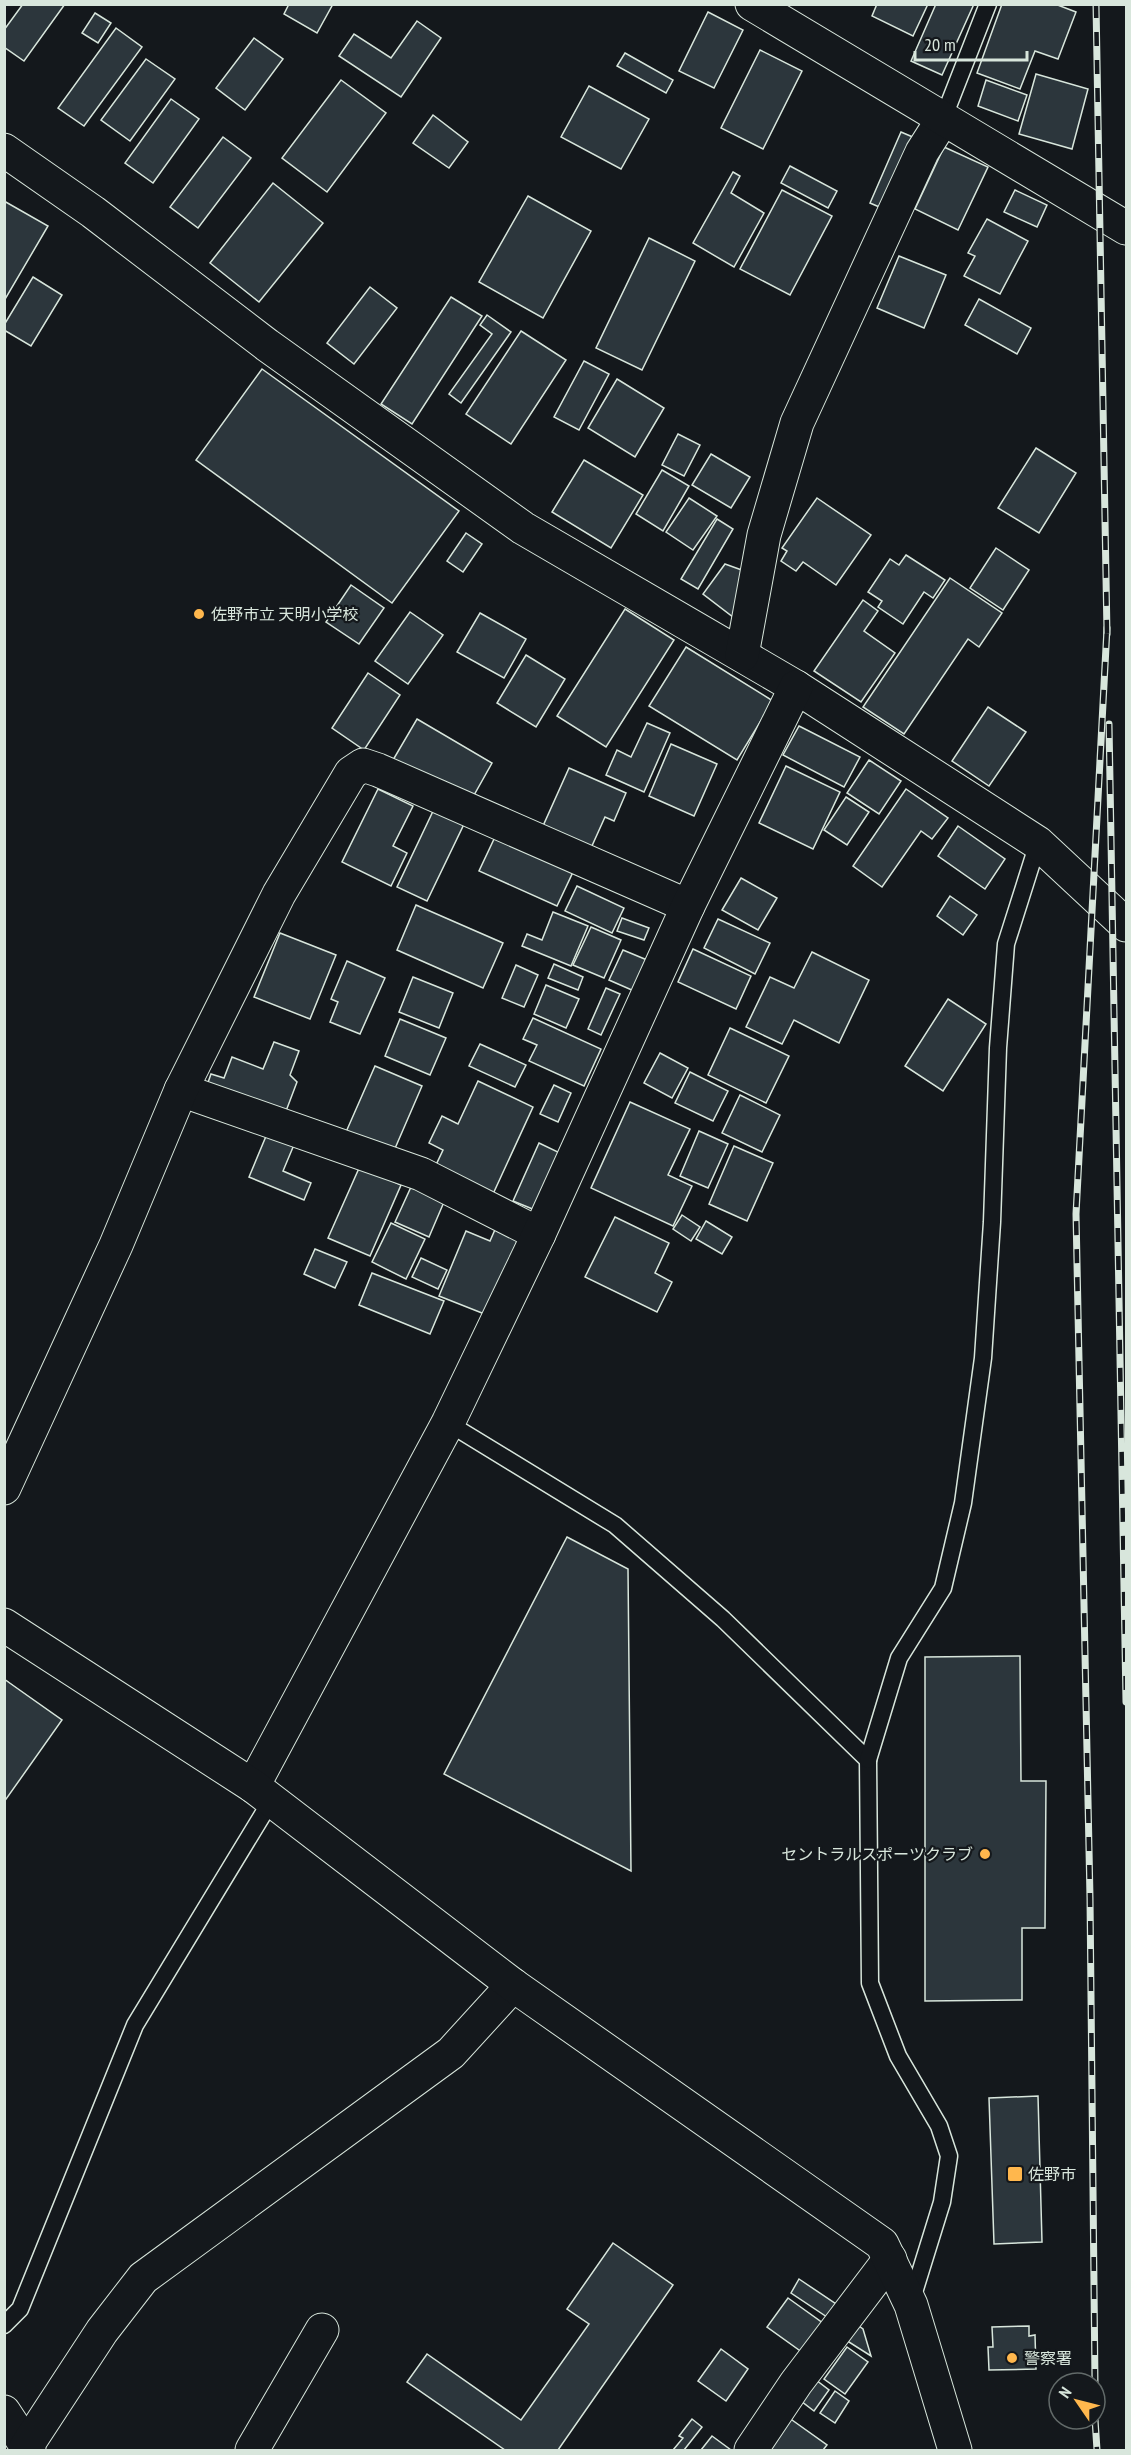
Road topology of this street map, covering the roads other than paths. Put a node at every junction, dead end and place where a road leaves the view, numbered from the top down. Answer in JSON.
{"nodes":[{"id":1,"x":752,"y":4,"type":"edge"},
{"id":2,"x":988,"y":4,"type":"edge"},
{"id":3,"x":943,"y":119,"type":"junction"},
{"id":4,"x":4,"y":150,"type":"edge"},
{"id":5,"x":1126,"y":228,"type":"edge"},
{"id":6,"x":742,"y":655,"type":"junction"},
{"id":7,"x":796,"y":687,"type":"junction"},
{"id":8,"x":1038,"y":843,"type":"junction"},
{"id":9,"x":688,"y":906,"type":"junction"},
{"id":10,"x":1126,"y":925,"type":"edge"},
{"id":11,"x":181,"y":1090,"type":"junction"},
{"id":12,"x":539,"y":1234,"type":"junction"},
{"id":13,"x":448,"y":1423,"type":"junction"},
{"id":14,"x":4,"y":1488,"type":"edge"},
{"id":15,"x":4,"y":1625,"type":"edge"},
{"id":16,"x":868,"y":1760,"type":"junction"},
{"id":17,"x":262,"y":1794,"type":"junction"},
{"id":18,"x":513,"y":1985,"type":"junction"},
{"id":19,"x":890,"y":2259,"type":"junction"},
{"id":20,"x":910,"y":2305,"type":"junction"},
{"id":21,"x":4,"y":2325,"type":"edge"},
{"id":22,"x":322,"y":2330,"type":"dead end"},
{"id":23,"x":4,"y":2412,"type":"edge"},
{"id":24,"x":22,"y":2447,"type":"edge"},
{"id":25,"x":252,"y":2451,"type":"edge"},
{"id":26,"x":751,"y":2451,"type":"edge"},
{"id":27,"x":955,"y":2451,"type":"edge"}],
"edges":[{"from":1,"to":3,"type":"street"},
{"from":2,"to":3,"type":"lane"},
{"from":3,"to":5,"type":"street"},
{"from":3,"to":6,"type":"street"},
{"from":4,"to":6,"type":"street"},
{"from":6,"to":7,"type":"street"},
{"from":7,"to":8,"type":"street"},
{"from":7,"to":9,"type":"street"},
{"from":8,"to":10,"type":"street"},
{"from":8,"to":16,"type":"lane"},
{"from":9,"to":11,"type":"street"},
{"from":9,"to":12,"type":"street"},
{"from":11,"to":12,"type":"street"},
{"from":11,"to":14,"type":"street"},
{"from":12,"to":13,"type":"street"},
{"from":13,"to":16,"type":"lane"},
{"from":13,"to":17,"type":"street"},
{"from":15,"to":17,"type":"street"},
{"from":16,"to":20,"type":"lane"},
{"from":17,"to":18,"type":"street"},
{"from":17,"to":21,"type":"lane"},
{"from":18,"to":19,"type":"street"},
{"from":18,"to":24,"type":"street"},
{"from":19,"to":20,"type":"street"},
{"from":19,"to":26,"type":"street"},
{"from":20,"to":27,"type":"street"},
{"from":22,"to":25,"type":"street"},
{"from":23,"to":24,"type":"street"}]}
